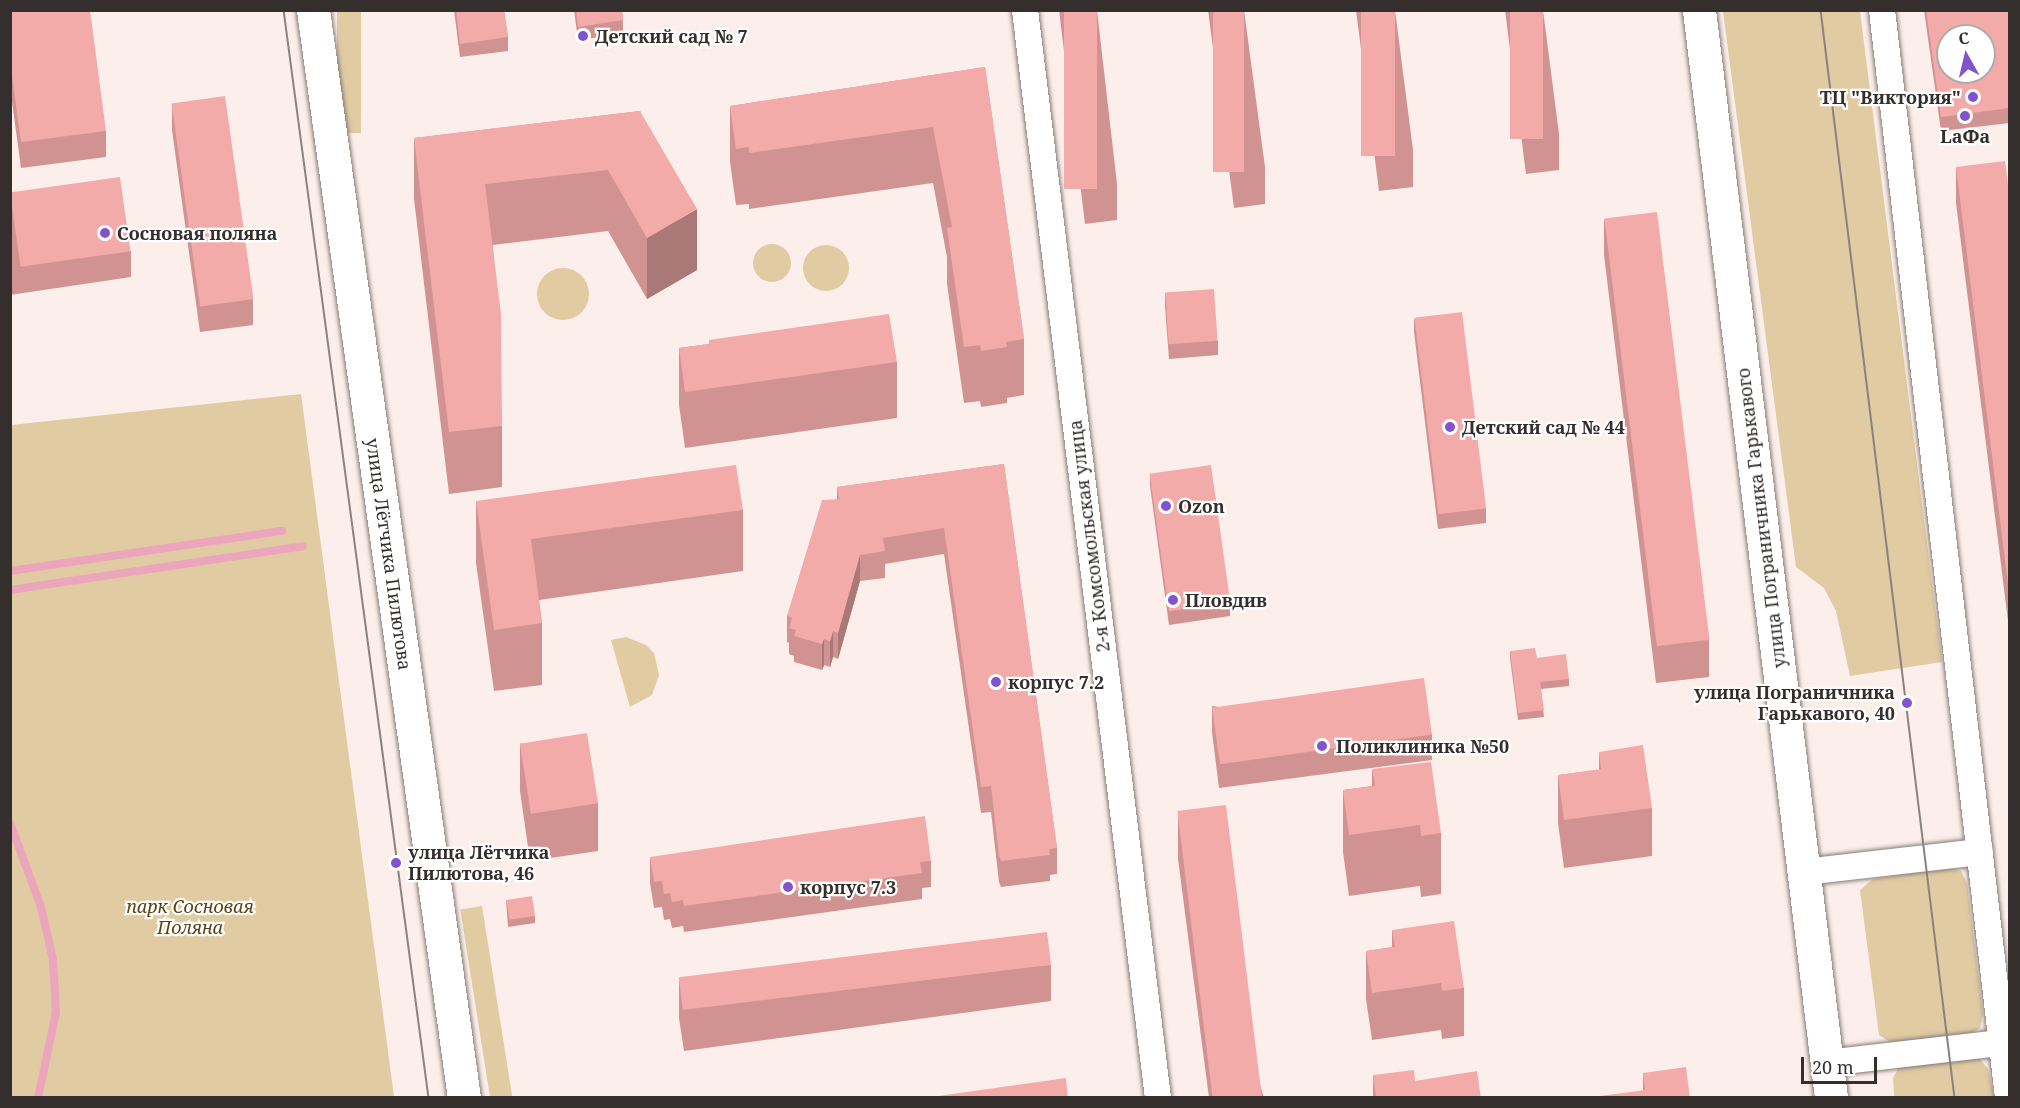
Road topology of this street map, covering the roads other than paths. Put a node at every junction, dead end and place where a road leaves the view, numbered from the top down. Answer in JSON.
{"nodes":[{"id":1,"x":313,"y":10,"type":"edge"},
{"id":2,"x":1025,"y":10,"type":"edge"},
{"id":3,"x":1699,"y":10,"type":"edge"},
{"id":4,"x":1882,"y":10,"type":"edge"},
{"id":5,"x":1980,"y":852,"type":"junction"},
{"id":6,"x":1804,"y":872,"type":"junction"},
{"id":7,"x":2001,"y":1043,"type":"junction"},
{"id":8,"x":1827,"y":1063,"type":"junction"},
{"id":9,"x":464,"y":1098,"type":"edge"},
{"id":10,"x":1158,"y":1098,"type":"edge"},
{"id":11,"x":1831,"y":1098,"type":"edge"},
{"id":12,"x":2008,"y":1098,"type":"edge"}],
"edges":[{"from":1,"to":9,"type":"street","name":"улица Лётчика Пилютова"},
{"from":2,"to":10,"type":"street","name":"2-я Комсомольская улица"},
{"from":3,"to":6,"type":"street","name":"улица Пограничника Гарькавого"},
{"from":4,"to":5,"type":"street"},
{"from":5,"to":6,"type":"street"},
{"from":5,"to":7,"type":"street"},
{"from":6,"to":8,"type":"street","name":"улица Пограничника Гарькавого"},
{"from":7,"to":8,"type":"street"},
{"from":7,"to":12,"type":"street"},
{"from":8,"to":11,"type":"street","name":"улица Пограничника Гарькавого"}]}
